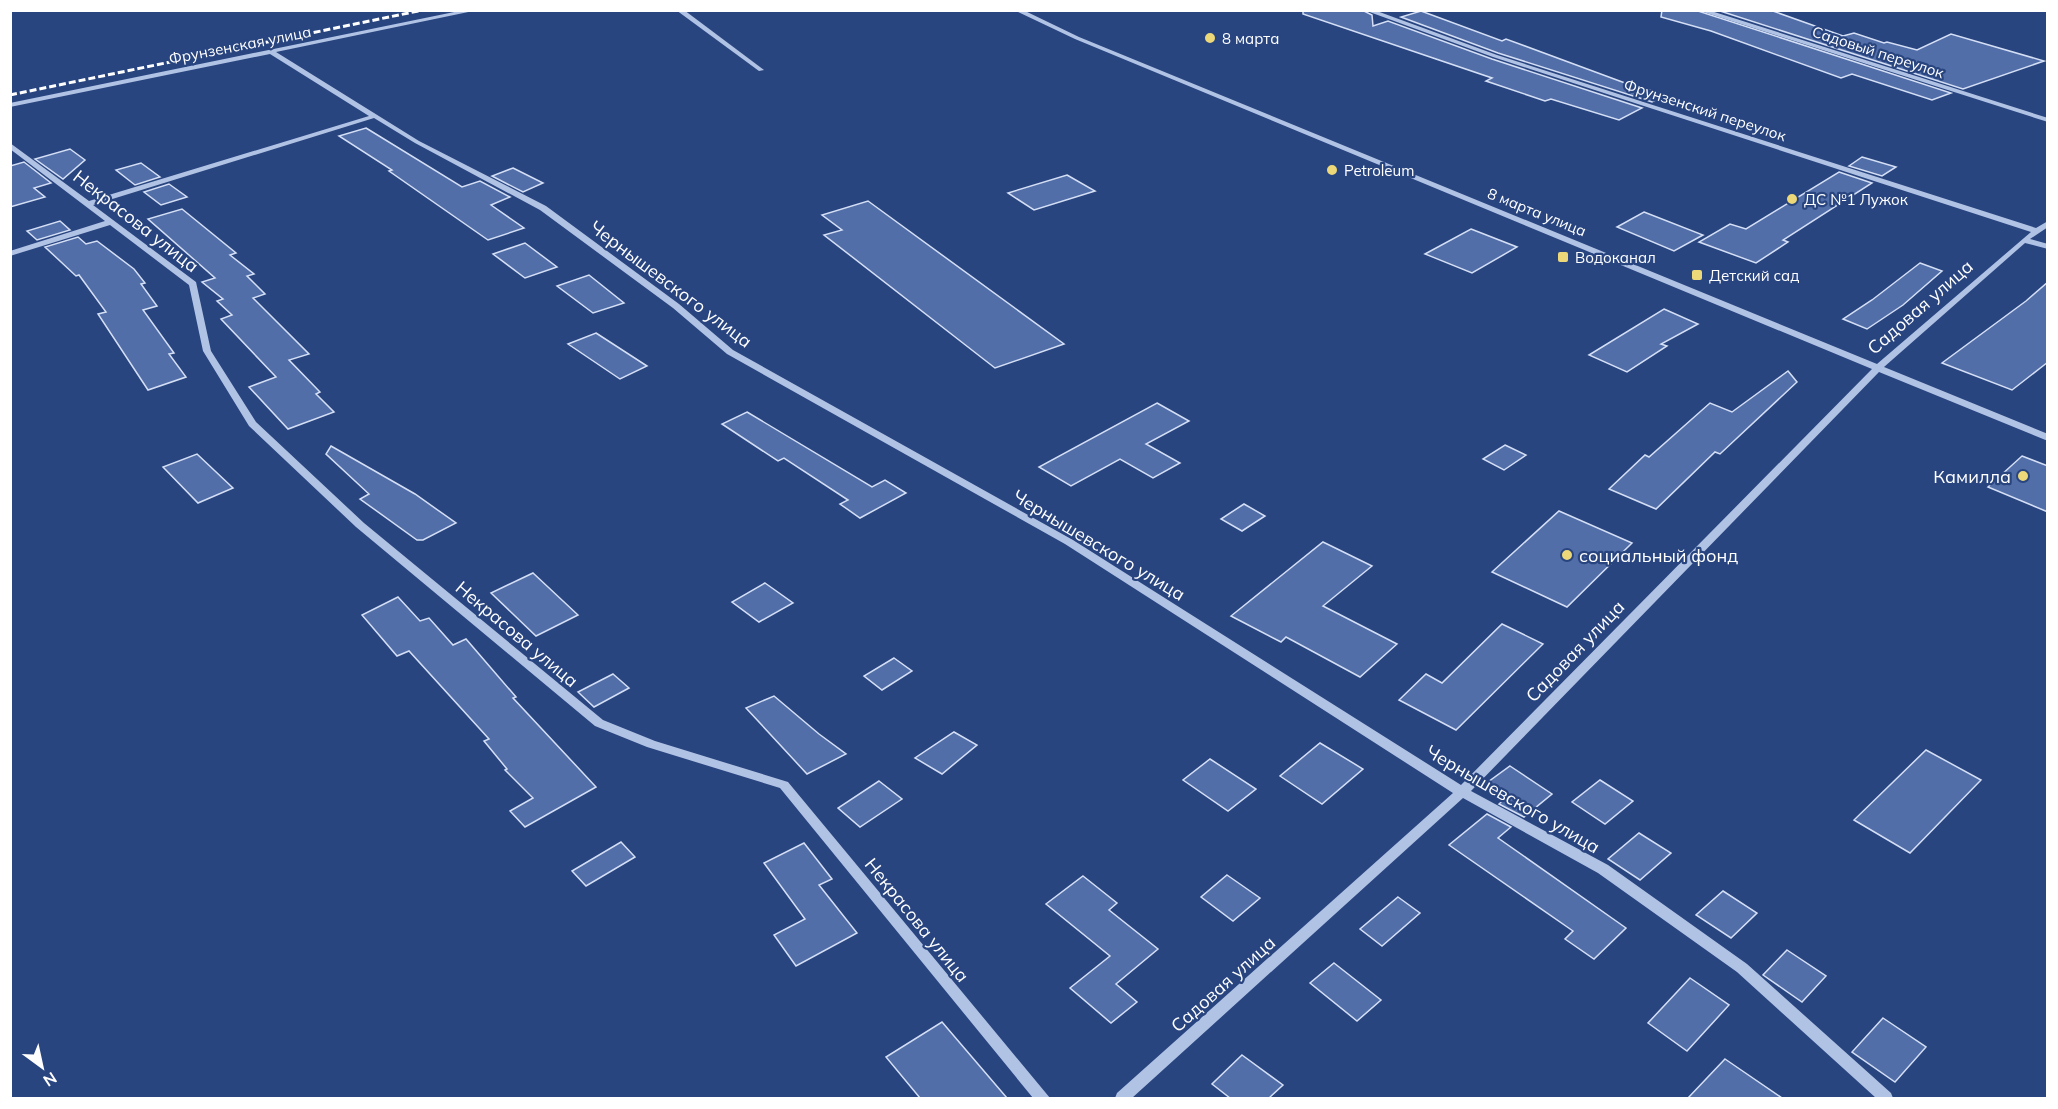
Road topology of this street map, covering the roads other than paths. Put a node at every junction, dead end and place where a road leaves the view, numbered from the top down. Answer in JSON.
{"nodes":[{"id":1,"x":475,"y":10,"type":"edge"},
{"id":2,"x":679,"y":10,"type":"edge"},
{"id":3,"x":1017,"y":10,"type":"edge"},
{"id":4,"x":1366,"y":10,"type":"edge"},
{"id":5,"x":1701,"y":10,"type":"edge"},
{"id":6,"x":273,"y":53,"type":"junction"},
{"id":7,"x":761,"y":70,"type":"dead end"},
{"id":8,"x":10,"y":105,"type":"edge"},
{"id":9,"x":375,"y":116,"type":"junction"},
{"id":10,"x":2048,"y":120,"type":"edge"},
{"id":11,"x":10,"y":145,"type":"edge"},
{"id":12,"x":88,"y":204,"type":"junction"},
{"id":13,"x":111,"y":222,"type":"junction"},
{"id":14,"x":2048,"y":223,"type":"edge"},
{"id":15,"x":2037,"y":231,"type":"junction"},
{"id":16,"x":2024,"y":240,"type":"junction"},
{"id":17,"x":2048,"y":247,"type":"edge"},
{"id":18,"x":10,"y":254,"type":"edge"},
{"id":19,"x":1879,"y":367,"type":"junction"},
{"id":20,"x":2048,"y":438,"type":"edge"},
{"id":21,"x":1462,"y":792,"type":"junction"},
{"id":22,"x":1042,"y":1098,"type":"edge"},
{"id":23,"x":1122,"y":1098,"type":"edge"},
{"id":24,"x":1886,"y":1098,"type":"edge"}],
"edges":[{"from":1,"to":6,"type":"street","name":"Фрунзенская улица"},
{"from":2,"to":7,"type":"street"},
{"from":3,"to":19,"type":"street","name":"8 марта улица"},
{"from":4,"to":15,"type":"street","name":"Фрунзенский переулок"},
{"from":5,"to":10,"type":"street","name":"Садовый переулок"},
{"from":6,"to":8,"type":"street","name":"Фрунзенская улица"},
{"from":6,"to":9,"type":"street","name":"Чернышевского улица"},
{"from":9,"to":12,"type":"street"},
{"from":9,"to":21,"type":"street","name":"Чернышевского улица"},
{"from":11,"to":12,"type":"street","name":"Некрасова улица"},
{"from":12,"to":13,"type":"street","name":"Некрасова улица"},
{"from":13,"to":18,"type":"street"},
{"from":13,"to":22,"type":"street","name":"Некрасова улица"},
{"from":14,"to":15,"type":"street","name":"Садовая улица"},
{"from":15,"to":16,"type":"street","name":"Садовая улица"},
{"from":16,"to":17,"type":"street"},
{"from":16,"to":19,"type":"street","name":"Садовая улица"},
{"from":19,"to":20,"type":"street","name":"8 марта улица"},
{"from":19,"to":21,"type":"street","name":"Садовая улица"},
{"from":21,"to":23,"type":"street","name":"Садовая улица"},
{"from":21,"to":24,"type":"street","name":"Чернышевского улица"}]}
